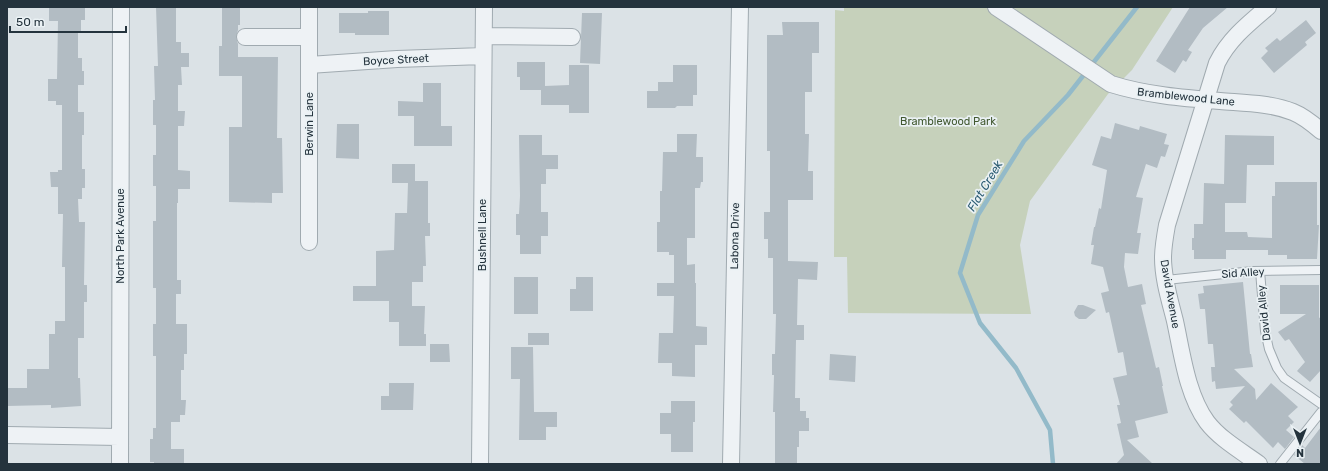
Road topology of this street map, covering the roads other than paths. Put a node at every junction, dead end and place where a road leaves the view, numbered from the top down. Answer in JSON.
{"nodes":[{"id":1,"x":121,"y":7,"type":"edge"},
{"id":2,"x":309,"y":7,"type":"edge"},
{"id":3,"x":484,"y":7,"type":"edge"},
{"id":4,"x":740,"y":7,"type":"edge"},
{"id":5,"x":996,"y":7,"type":"edge"},
{"id":6,"x":1268,"y":7,"type":"edge"},
{"id":7,"x":484,"y":36,"type":"junction"},
{"id":8,"x":245,"y":37,"type":"dead end"},
{"id":9,"x":309,"y":37,"type":"junction"},
{"id":10,"x":572,"y":37,"type":"dead end"},
{"id":11,"x":483,"y":56,"type":"junction"},
{"id":12,"x":309,"y":65,"type":"junction"},
{"id":13,"x":1205,"y":100,"type":"junction"},
{"id":14,"x":1321,"y":131,"type":"edge"},
{"id":15,"x":309,"y":242,"type":"dead end"},
{"id":16,"x":1321,"y":270,"type":"edge"},
{"id":17,"x":1260,"y":271,"type":"junction"},
{"id":18,"x":1166,"y":280,"type":"junction"},
{"id":19,"x":1321,"y":404,"type":"edge"},
{"id":20,"x":1321,"y":412,"type":"edge"},
{"id":21,"x":7,"y":435,"type":"edge"},
{"id":22,"x":120,"y":437,"type":"junction"},
{"id":23,"x":120,"y":464,"type":"edge"},
{"id":24,"x":480,"y":464,"type":"edge"},
{"id":25,"x":731,"y":464,"type":"edge"},
{"id":26,"x":1259,"y":464,"type":"edge"},
{"id":27,"x":1280,"y":464,"type":"edge"}],
"edges":[{"from":1,"to":22,"type":"street","name":"North Park Avenue"},
{"from":2,"to":9,"type":"street","name":"Berwin Lane"},
{"from":3,"to":7,"type":"street","name":"Bushnell Lane"},
{"from":4,"to":25,"type":"street","name":"Labona Drive"},
{"from":5,"to":13,"type":"street","name":"Bramblewood Lane"},
{"from":6,"to":13,"type":"street","name":"David Avenue"},
{"from":7,"to":10,"type":"street"},
{"from":7,"to":11,"type":"street","name":"Bushnell Lane"},
{"from":8,"to":9,"type":"street"},
{"from":9,"to":12,"type":"street","name":"Berwin Lane"},
{"from":11,"to":12,"type":"street","name":"Boyce Street"},
{"from":11,"to":24,"type":"street","name":"Bushnell Lane"},
{"from":12,"to":15,"type":"street","name":"Berwin Lane"},
{"from":13,"to":14,"type":"street","name":"Bramblewood Lane"},
{"from":13,"to":18,"type":"street","name":"David Avenue"},
{"from":16,"to":17,"type":"lane","name":"Sid Alley"},
{"from":17,"to":18,"type":"lane","name":"Sid Alley"},
{"from":17,"to":19,"type":"lane","name":"David Alley"},
{"from":18,"to":26,"type":"street","name":"David Avenue"},
{"from":20,"to":27,"type":"lane"},
{"from":21,"to":22,"type":"street"},
{"from":22,"to":23,"type":"street","name":"North Park Avenue"}]}
